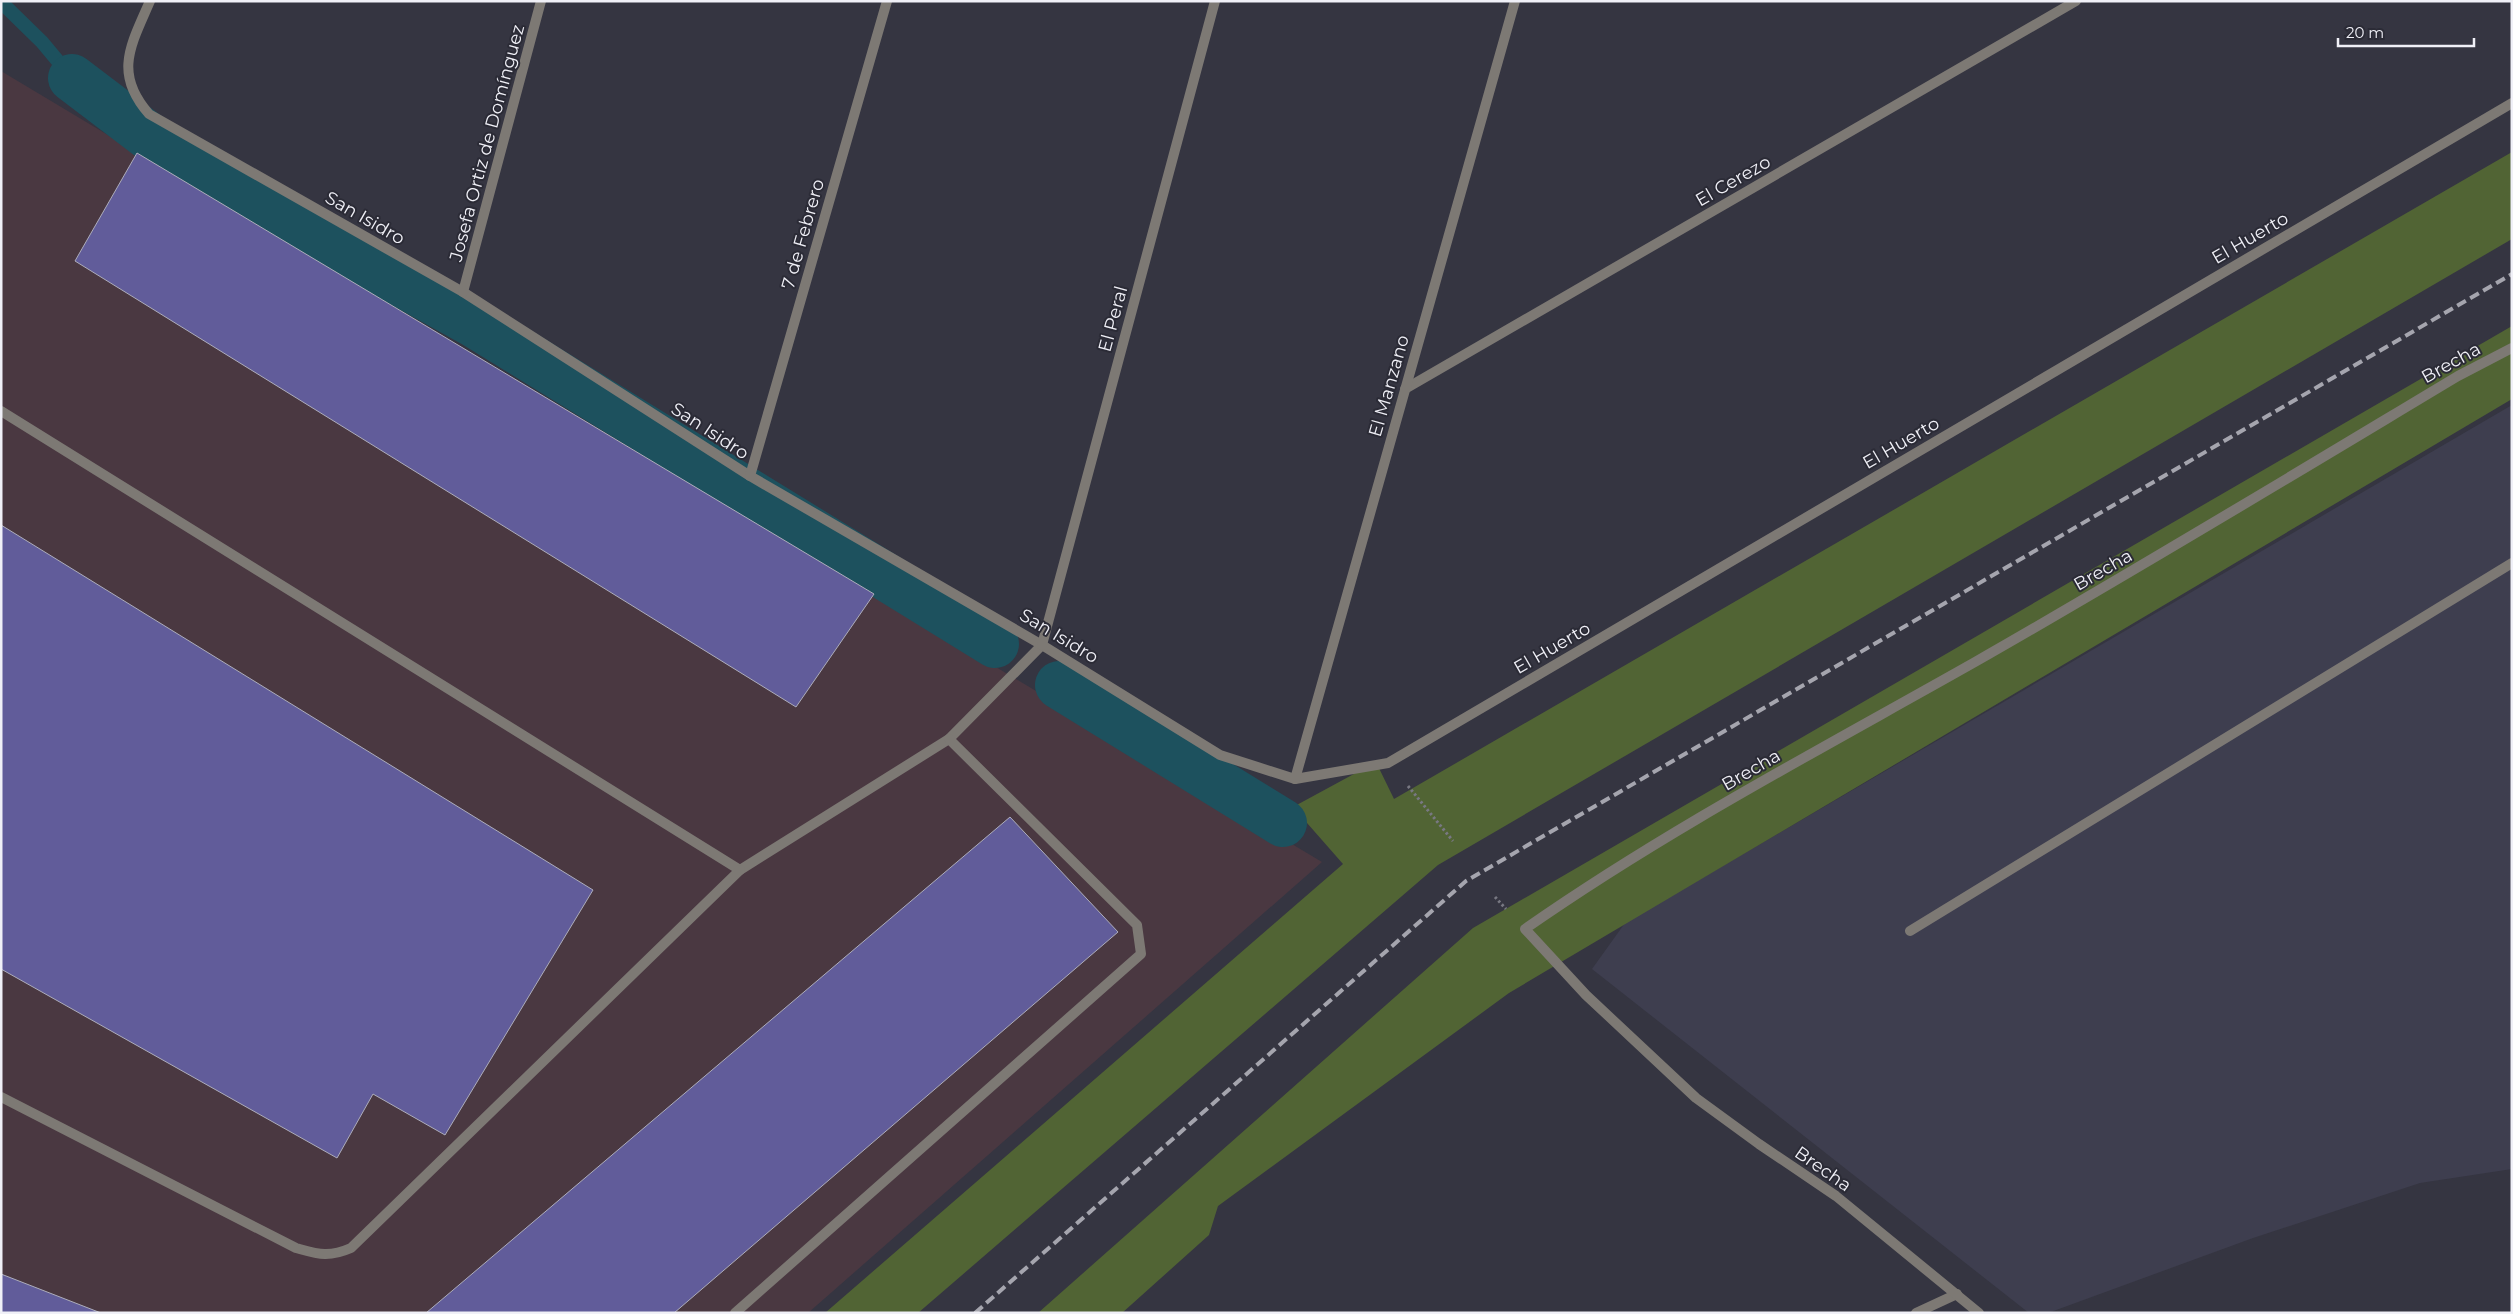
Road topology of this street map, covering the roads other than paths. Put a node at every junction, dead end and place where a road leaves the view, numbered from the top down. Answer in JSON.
{"nodes":[{"id":1,"x":150,"y":1,"type":"edge"},
{"id":2,"x":541,"y":1,"type":"edge"},
{"id":3,"x":887,"y":1,"type":"edge"},
{"id":4,"x":1215,"y":1,"type":"edge"},
{"id":5,"x":1515,"y":1,"type":"edge"},
{"id":6,"x":2076,"y":1,"type":"edge"},
{"id":7,"x":2512,"y":103,"type":"edge"},
{"id":8,"x":463,"y":292,"type":"junction"},
{"id":9,"x":2512,"y":348,"type":"edge"},
{"id":10,"x":1405,"y":389,"type":"junction"},
{"id":11,"x":1,"y":411,"type":"edge"},
{"id":12,"x":750,"y":476,"type":"junction"},
{"id":13,"x":2512,"y":563,"type":"edge"},
{"id":14,"x":1042,"y":645,"type":"junction"},
{"id":15,"x":949,"y":739,"type":"junction"},
{"id":16,"x":1295,"y":779,"type":"junction"},
{"id":17,"x":740,"y":870,"type":"junction"},
{"id":18,"x":1910,"y":931,"type":"dead end"},
{"id":19,"x":1,"y":1097,"type":"edge"},
{"id":20,"x":1957,"y":1294,"type":"junction"},
{"id":21,"x":735,"y":1313,"type":"edge"},
{"id":22,"x":1916,"y":1313,"type":"edge"},
{"id":23,"x":1979,"y":1313,"type":"edge"}],
"edges":[{"from":1,"to":8,"type":"street","name":"San Isidro"},
{"from":2,"to":8,"type":"street","name":"Josefa Ortiz de Domínguez"},
{"from":3,"to":12,"type":"street","name":"7 de Febrero"},
{"from":4,"to":14,"type":"street","name":"El Peral"},
{"from":5,"to":10,"type":"street","name":"El Manzano"},
{"from":6,"to":10,"type":"street","name":"El Cerezo"},
{"from":7,"to":16,"type":"street","name":"El Huerto"},
{"from":8,"to":12,"type":"street","name":"San Isidro"},
{"from":9,"to":20,"type":"street","name":"Brecha"},
{"from":10,"to":16,"type":"street","name":"El Manzano"},
{"from":11,"to":17,"type":"street"},
{"from":12,"to":14,"type":"street","name":"San Isidro"},
{"from":13,"to":18,"type":"street"},
{"from":14,"to":15,"type":"street"},
{"from":14,"to":16,"type":"street","name":"San Isidro"},
{"from":15,"to":17,"type":"street"},
{"from":15,"to":21,"type":"street"},
{"from":17,"to":19,"type":"street"},
{"from":20,"to":22,"type":"street"},
{"from":20,"to":23,"type":"street","name":"Brecha"}]}
